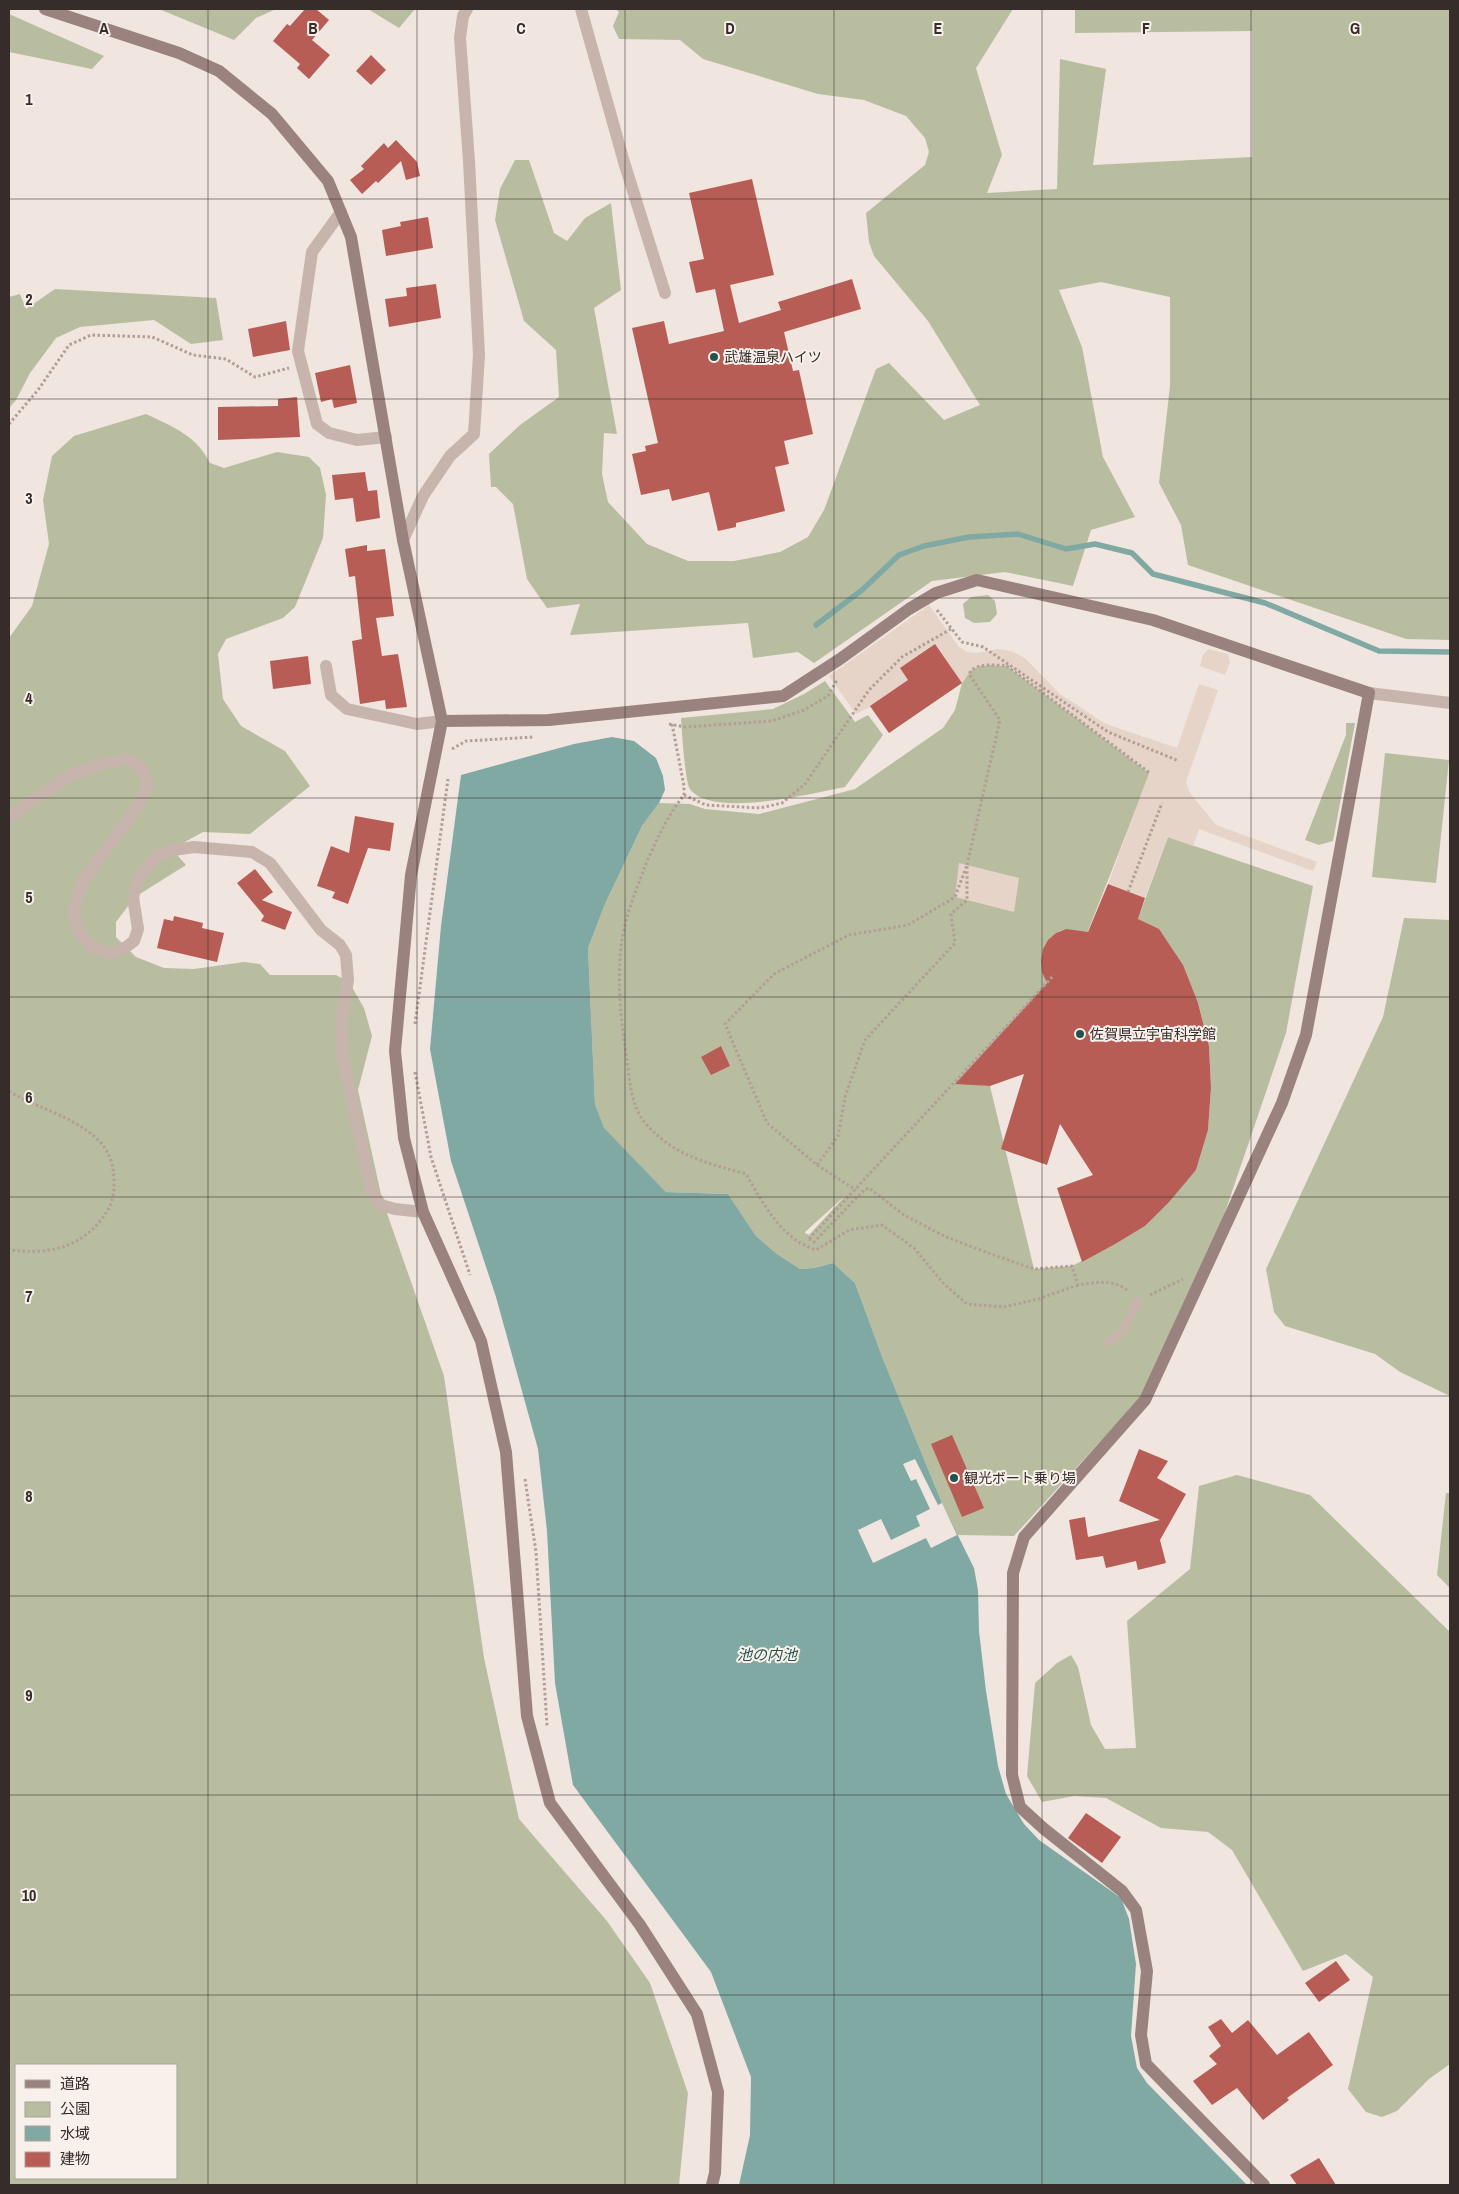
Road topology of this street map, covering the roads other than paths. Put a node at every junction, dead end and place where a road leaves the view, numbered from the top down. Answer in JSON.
{"nodes":[{"id":1,"x":45,"y":9,"type":"edge"},
{"id":2,"x":467,"y":9,"type":"edge"},
{"id":3,"x":581,"y":9,"type":"edge"},
{"id":4,"x":341,"y":212,"type":"junction"},
{"id":5,"x":665,"y":293,"type":"dead end"},
{"id":6,"x":386,"y":437,"type":"junction"},
{"id":7,"x":404,"y":540,"type":"junction"},
{"id":8,"x":326,"y":666,"type":"dead end"},
{"id":9,"x":1369,"y":693,"type":"junction"},
{"id":10,"x":1450,"y":703,"type":"edge"},
{"id":11,"x":442,"y":721,"type":"junction"},
{"id":12,"x":9,"y":817,"type":"edge"},
{"id":13,"x":423,"y":1212,"type":"junction"},
{"id":14,"x":1138,"y":1301,"type":"road end"},
{"id":15,"x":1110,"y":1342,"type":"dead end"},
{"id":16,"x":712,"y":2185,"type":"edge"},
{"id":17,"x":1264,"y":2185,"type":"edge"}],
"edges":[{"from":1,"to":4,"type":"street"},
{"from":2,"to":7,"type":"street"},
{"from":3,"to":5,"type":"street"},
{"from":4,"to":6,"type":"street"},
{"from":4,"to":6,"type":"street"},
{"from":6,"to":7,"type":"street"},
{"from":7,"to":11,"type":"street"},
{"from":8,"to":11,"type":"street"},
{"from":9,"to":10,"type":"street"},
{"from":9,"to":11,"type":"street"},
{"from":9,"to":17,"type":"street"},
{"from":11,"to":13,"type":"street"},
{"from":12,"to":13,"type":"street"},
{"from":13,"to":16,"type":"street"},
{"from":14,"to":15,"type":"lane"}]}
